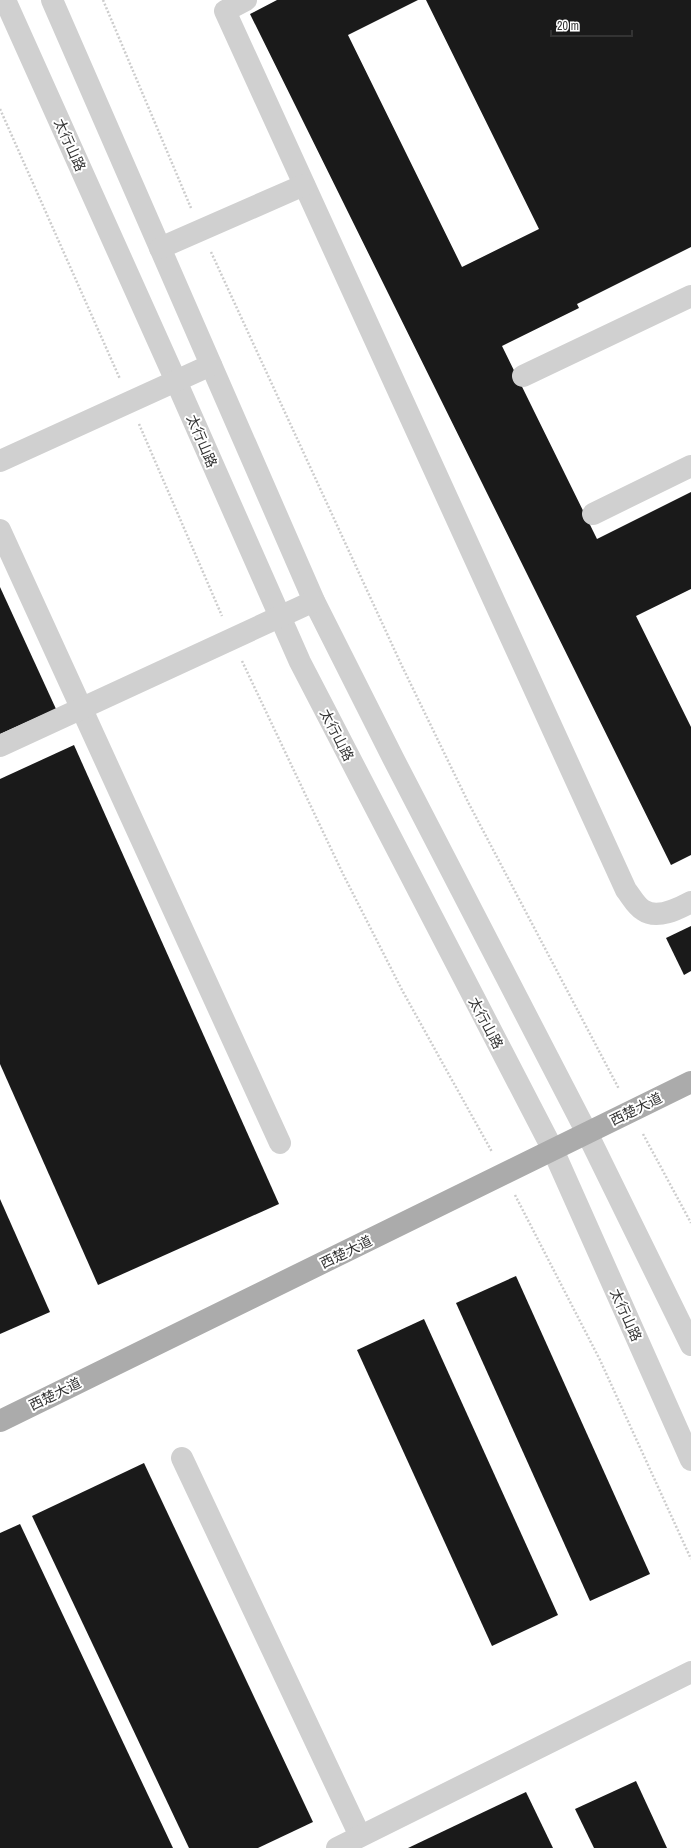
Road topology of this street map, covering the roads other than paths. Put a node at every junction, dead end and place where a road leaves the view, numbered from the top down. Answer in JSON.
{"nodes":[{"id":1,"x":5,"y":0,"type":"edge"},
{"id":2,"x":52,"y":0,"type":"edge"},
{"id":3,"x":246,"y":0,"type":"edge"},
{"id":4,"x":304,"y":185,"type":"junction"},
{"id":5,"x":160,"y":248,"type":"junction"},
{"id":6,"x":691,"y":296,"type":"edge"},
{"id":7,"x":211,"y":365,"type":"junction"},
{"id":8,"x":523,"y":376,"type":"dead end"},
{"id":9,"x":176,"y":381,"type":"junction"},
{"id":10,"x":0,"y":461,"type":"edge"},
{"id":11,"x":691,"y":466,"type":"edge"},
{"id":12,"x":593,"y":514,"type":"dead end"},
{"id":13,"x":0,"y":530,"type":"edge"},
{"id":14,"x":314,"y":601,"type":"junction"},
{"id":15,"x":279,"y":617,"type":"junction"},
{"id":16,"x":81,"y":709,"type":"junction"},
{"id":17,"x":0,"y":746,"type":"edge"},
{"id":18,"x":691,"y":902,"type":"edge"},
{"id":19,"x":691,"y":1082,"type":"edge"},
{"id":20,"x":587,"y":1133,"type":"junction"},
{"id":21,"x":280,"y":1143,"type":"dead end"},
{"id":22,"x":553,"y":1150,"type":"junction"},
{"id":23,"x":691,"y":1345,"type":"edge"},
{"id":24,"x":0,"y":1421,"type":"edge"},
{"id":25,"x":182,"y":1458,"type":"dead end"},
{"id":26,"x":691,"y":1460,"type":"edge"},
{"id":27,"x":691,"y":1672,"type":"edge"},
{"id":28,"x":360,"y":1836,"type":"junction"},
{"id":29,"x":337,"y":1848,"type":"edge"}],
"edges":[{"from":1,"to":9,"type":"street","name":"太行山路"},
{"from":2,"to":5,"type":"street"},
{"from":3,"to":4,"type":"street"},
{"from":4,"to":5,"type":"street"},
{"from":4,"to":18,"type":"street"},
{"from":5,"to":7,"type":"street"},
{"from":6,"to":8,"type":"street"},
{"from":7,"to":9,"type":"street"},
{"from":7,"to":14,"type":"street"},
{"from":9,"to":10,"type":"street"},
{"from":9,"to":15,"type":"street","name":"太行山路"},
{"from":11,"to":12,"type":"street"},
{"from":13,"to":16,"type":"street"},
{"from":14,"to":15,"type":"street"},
{"from":14,"to":20,"type":"street"},
{"from":15,"to":16,"type":"street"},
{"from":15,"to":22,"type":"street","name":"太行山路"},
{"from":16,"to":17,"type":"street"},
{"from":16,"to":21,"type":"street"},
{"from":19,"to":20,"type":"main road","name":"西楚大道"},
{"from":20,"to":22,"type":"main road","name":"西楚大道"},
{"from":20,"to":23,"type":"street"},
{"from":22,"to":24,"type":"main road","name":"西楚大道"},
{"from":22,"to":26,"type":"street","name":"太行山路"},
{"from":25,"to":28,"type":"street"},
{"from":27,"to":28,"type":"street"},
{"from":28,"to":29,"type":"street"}]}
